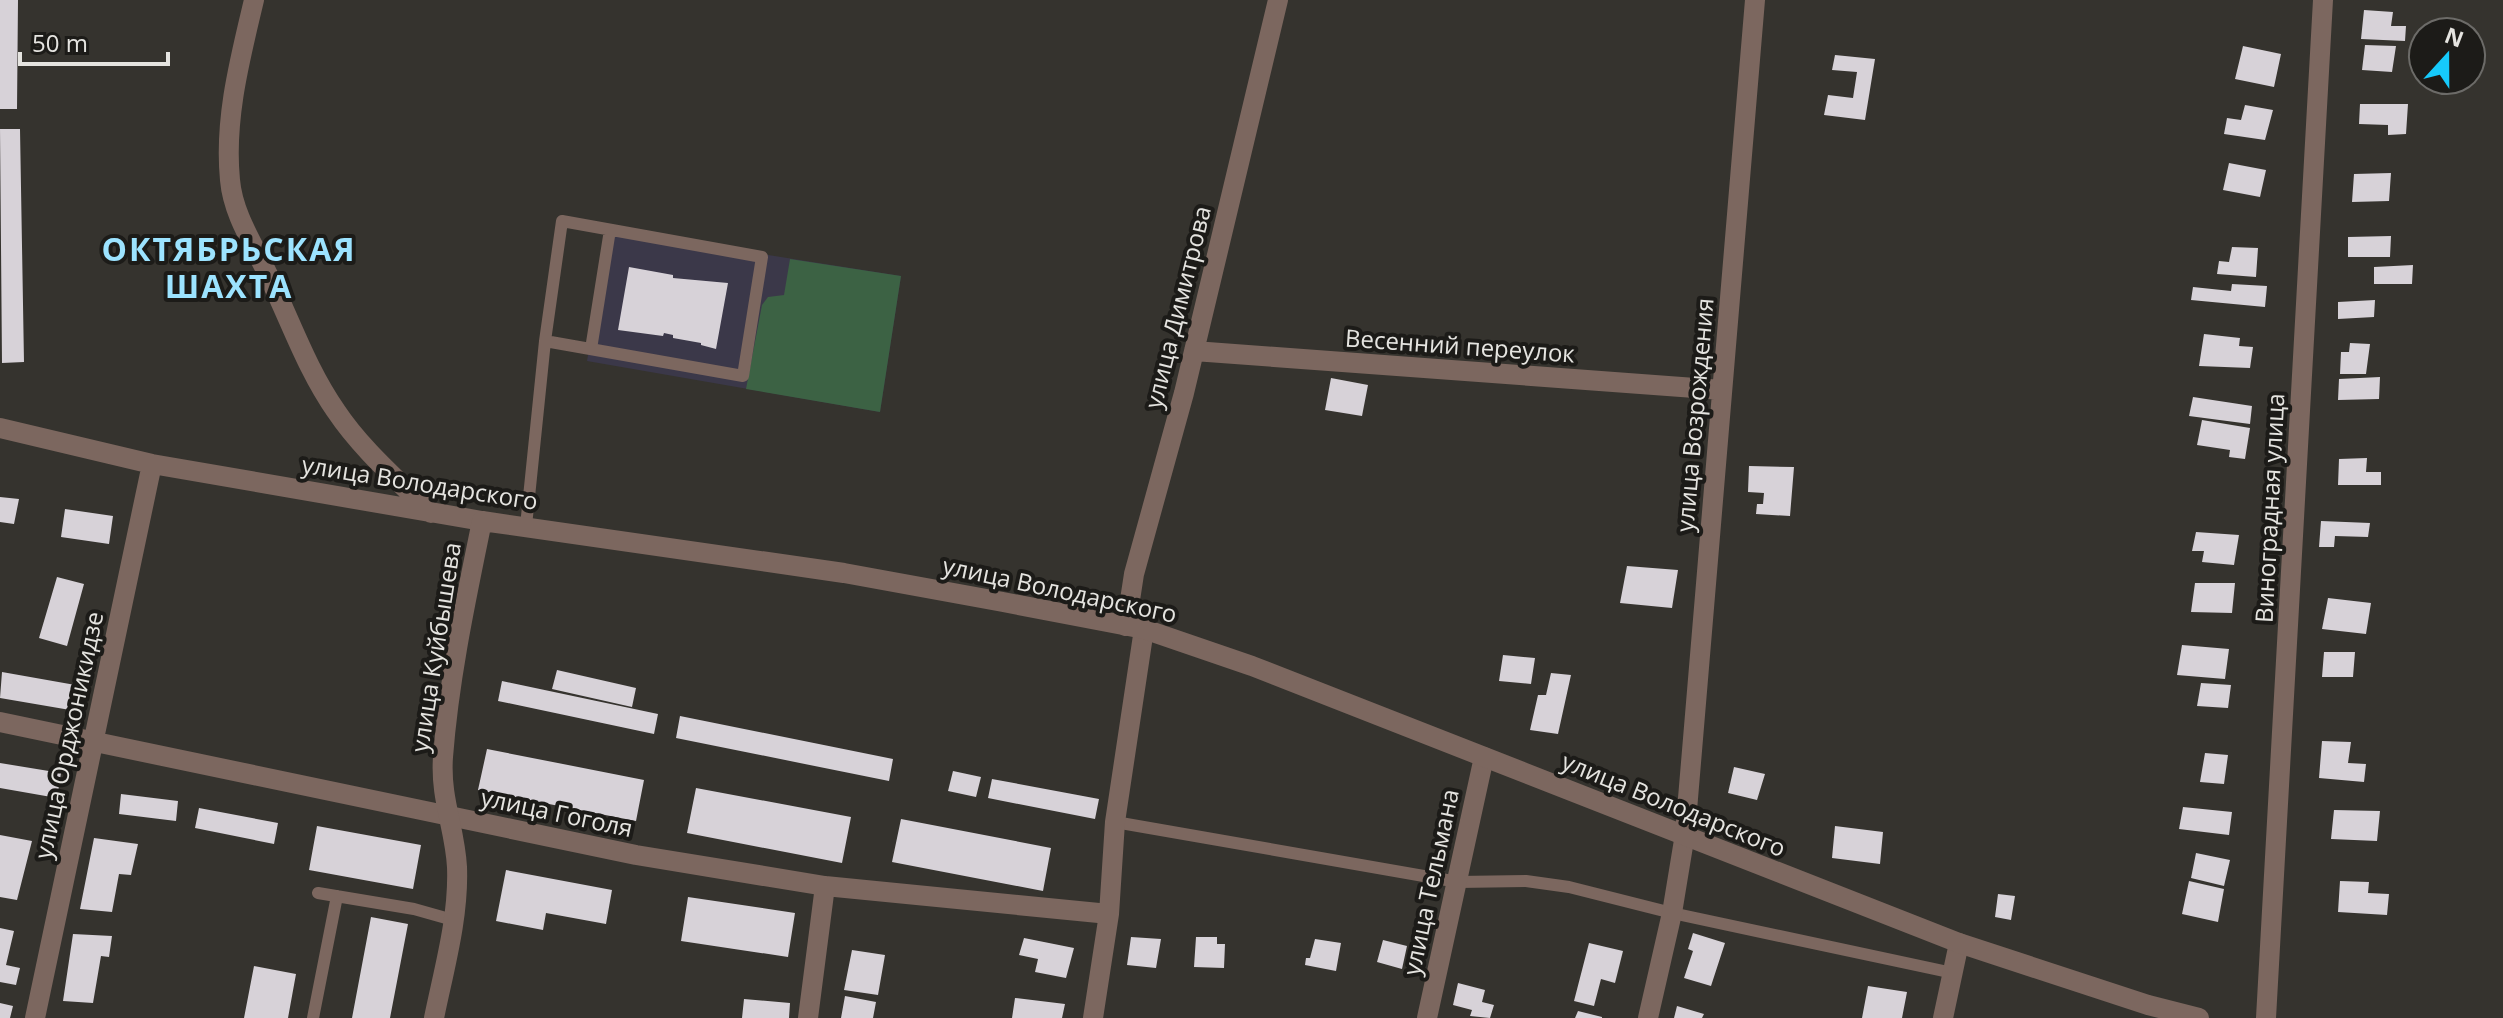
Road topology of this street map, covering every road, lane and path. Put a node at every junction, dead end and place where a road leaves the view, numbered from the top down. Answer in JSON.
{"nodes":[{"id":1,"x":254,"y":0,"type":"edge"},
{"id":2,"x":1278,"y":0,"type":"edge"},
{"id":3,"x":1755,"y":0,"type":"edge"},
{"id":4,"x":2323,"y":0,"type":"edge"},
{"id":5,"x":610,"y":230,"type":"junction"},
{"id":6,"x":545,"y":341,"type":"junction"},
{"id":7,"x":591,"y":349,"type":"junction"},
{"id":8,"x":1194,"y":351,"type":"junction"},
{"id":9,"x":1722,"y":390,"type":"junction"},
{"id":10,"x":0,"y":428,"type":"edge"},
{"id":11,"x":152,"y":464,"type":"junction"},
{"id":12,"x":431,"y":513,"type":"junction"},
{"id":13,"x":482,"y":521,"type":"junction"},
{"id":14,"x":526,"y":526,"type":"junction"},
{"id":15,"x":1135,"y":628,"type":"junction"},
{"id":16,"x":0,"y":722,"type":"edge"},
{"id":17,"x":93,"y":740,"type":"junction"},
{"id":18,"x":1484,"y":757,"type":"junction"},
{"id":19,"x":447,"y":816,"type":"junction"},
{"id":20,"x":1115,"y":822,"type":"junction"},
{"id":21,"x":1685,"y":834,"type":"junction"},
{"id":22,"x":1458,"y":882,"type":"junction"},
{"id":23,"x":825,"y":886,"type":"junction"},
{"id":24,"x":318,"y":893,"type":"dead end"},
{"id":25,"x":337,"y":896,"type":"junction"},
{"id":26,"x":1672,"y":913,"type":"junction"},
{"id":27,"x":1109,"y":914,"type":"junction"},
{"id":28,"x":453,"y":920,"type":"junction"},
{"id":29,"x":1959,"y":943,"type":"junction"},
{"id":30,"x":1953,"y":973,"type":"junction"},
{"id":31,"x":35,"y":1018,"type":"edge"},
{"id":32,"x":313,"y":1018,"type":"edge"},
{"id":33,"x":434,"y":1018,"type":"edge"},
{"id":34,"x":808,"y":1018,"type":"edge"},
{"id":35,"x":1093,"y":1018,"type":"edge"},
{"id":36,"x":1427,"y":1018,"type":"edge"},
{"id":37,"x":1648,"y":1018,"type":"edge"},
{"id":38,"x":1943,"y":1018,"type":"edge"},
{"id":39,"x":2199,"y":1018,"type":"edge"},
{"id":40,"x":2266,"y":1018,"type":"edge"}],
"edges":[{"from":1,"to":12,"type":"street"},
{"from":2,"to":8,"type":"street","name":"улица Димитрова"},
{"from":3,"to":9,"type":"street","name":"улица Возрождения"},
{"from":4,"to":40,"type":"street","name":"Виноградная улица"},
{"from":5,"to":6,"type":"lane"},
{"from":5,"to":7,"type":"lane"},
{"from":5,"to":7,"type":"lane"},
{"from":6,"to":7,"type":"lane"},
{"from":6,"to":14,"type":"lane"},
{"from":8,"to":9,"type":"street","name":"Весенний переулок"},
{"from":8,"to":15,"type":"street","name":"улица Димитрова"},
{"from":9,"to":21,"type":"street","name":"улица Возрождения"},
{"from":10,"to":11,"type":"street","name":"улица Володарского"},
{"from":11,"to":12,"type":"street","name":"улица Володарского"},
{"from":11,"to":17,"type":"street","name":"улица Орджоникидзе"},
{"from":12,"to":13,"type":"street","name":"улица Володарского"},
{"from":13,"to":14,"type":"street","name":"улица Володарского"},
{"from":13,"to":19,"type":"street","name":"улица Куйбышева"},
{"from":14,"to":15,"type":"street","name":"улица Володарского"},
{"from":15,"to":18,"type":"street","name":"улица Володарского"},
{"from":15,"to":20,"type":"street","name":"улица Димитрова"},
{"from":16,"to":17,"type":"street","name":"улица Гоголя"},
{"from":17,"to":19,"type":"street","name":"улица Гоголя"},
{"from":17,"to":31,"type":"street","name":"улица Орджоникидзе"},
{"from":18,"to":21,"type":"street","name":"улица Володарского"},
{"from":18,"to":22,"type":"street","name":"улица Тельмана"},
{"from":19,"to":23,"type":"street","name":"улица Гоголя"},
{"from":19,"to":28,"type":"street","name":"улица Куйбышева"},
{"from":20,"to":22,"type":"lane"},
{"from":20,"to":27,"type":"street","name":"улица Димитрова"},
{"from":21,"to":26,"type":"street","name":"улица Возрождения"},
{"from":21,"to":29,"type":"street","name":"улица Володарского"},
{"from":22,"to":26,"type":"lane"},
{"from":22,"to":36,"type":"street","name":"улица Тельмана"},
{"from":23,"to":27,"type":"street","name":"улица Гоголя"},
{"from":23,"to":34,"type":"street"},
{"from":24,"to":25,"type":"lane"},
{"from":25,"to":28,"type":"lane"},
{"from":25,"to":32,"type":"lane"},
{"from":26,"to":30,"type":"lane"},
{"from":26,"to":37,"type":"street","name":"улица Возрождения"},
{"from":27,"to":35,"type":"street","name":"улица Димитрова"},
{"from":28,"to":33,"type":"street","name":"улица Куйбышева"},
{"from":29,"to":30,"type":"street"},
{"from":29,"to":39,"type":"street","name":"улица Володарского"},
{"from":30,"to":38,"type":"street"}]}
